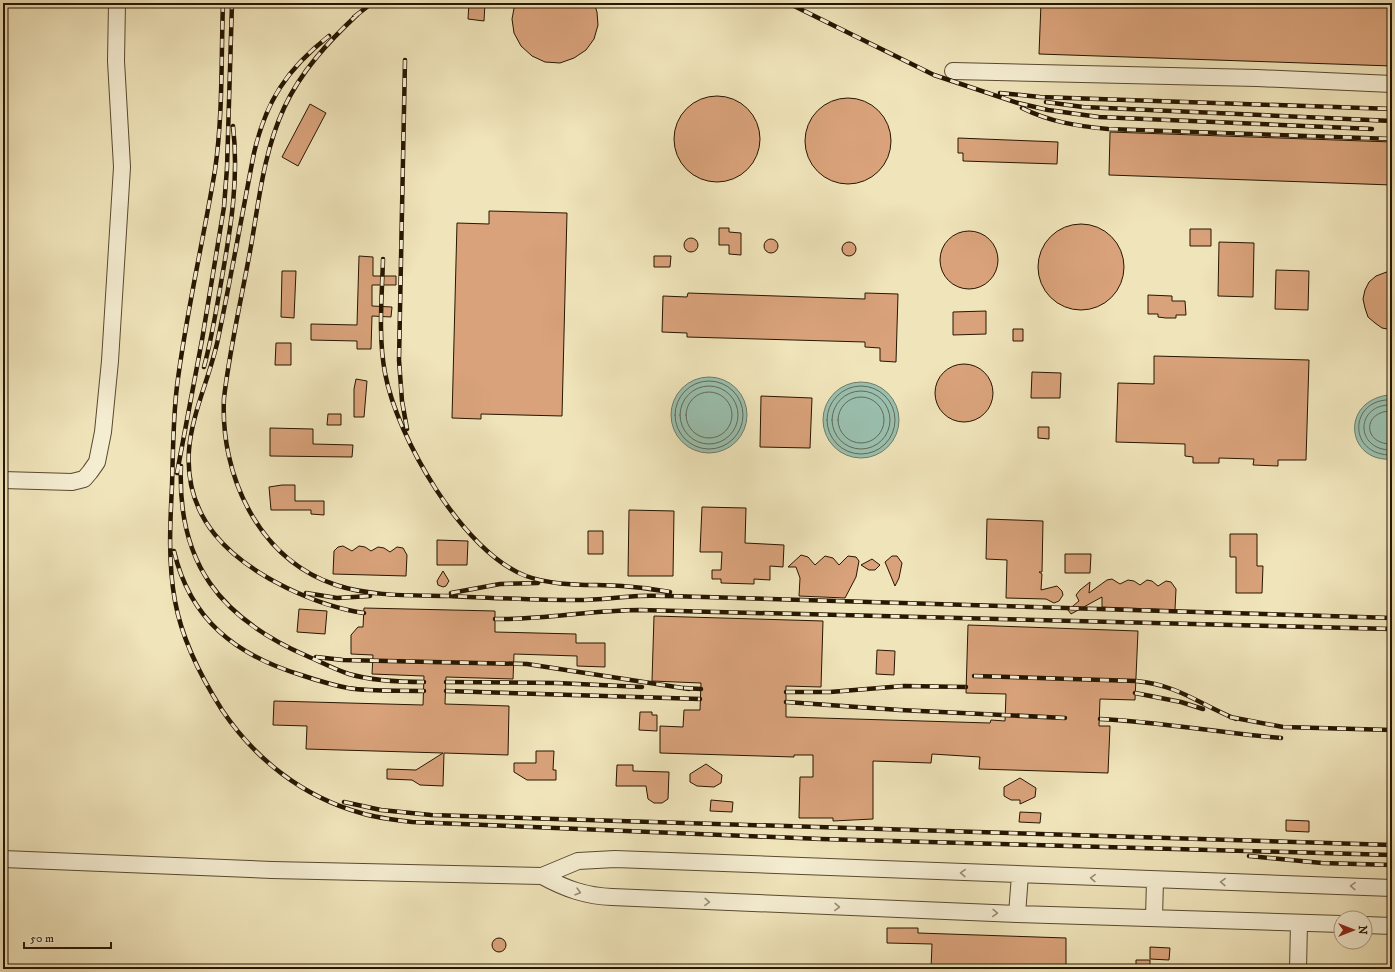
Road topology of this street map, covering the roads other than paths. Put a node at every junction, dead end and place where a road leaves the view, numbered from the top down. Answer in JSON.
{"nodes":[{"id":1,"x":117,"y":3,"type":"edge"},
{"id":2,"x":953,"y":72,"type":"dead end"},
{"id":3,"x":1392,"y":84,"type":"edge"},
{"id":4,"x":3,"y":480,"type":"edge"},
{"id":5,"x":3,"y":859,"type":"edge"},
{"id":6,"x":1020,"y":875,"type":"junction"},
{"id":7,"x":542,"y":876,"type":"junction"},
{"id":8,"x":1155,"y":880,"type":"junction"},
{"id":9,"x":1392,"y":888,"type":"edge"},
{"id":10,"x":1018,"y":914,"type":"junction"},
{"id":11,"x":1154,"y":918,"type":"junction"},
{"id":12,"x":1299,"y":923,"type":"junction"},
{"id":13,"x":1333,"y":924,"type":"edge"},
{"id":14,"x":1373,"y":925,"type":"edge"},
{"id":15,"x":1392,"y":926,"type":"edge"},
{"id":16,"x":1298,"y":969,"type":"edge"}],
"edges":[{"from":1,"to":4,"type":"lane"},
{"from":2,"to":3,"type":"lane"},
{"from":5,"to":7,"type":"lane"},
{"from":6,"to":7,"type":"lane","one_way":true},
{"from":8,"to":6,"type":"lane","one_way":true},
{"from":6,"to":10,"type":"lane"},
{"from":7,"to":10,"type":"lane","one_way":true},
{"from":9,"to":8,"type":"lane","one_way":true},
{"from":8,"to":11,"type":"lane"},
{"from":10,"to":11,"type":"lane"},
{"from":11,"to":12,"type":"lane"},
{"from":12,"to":13,"type":"lane"},
{"from":12,"to":16,"type":"lane"},
{"from":14,"to":15,"type":"lane"}]}
